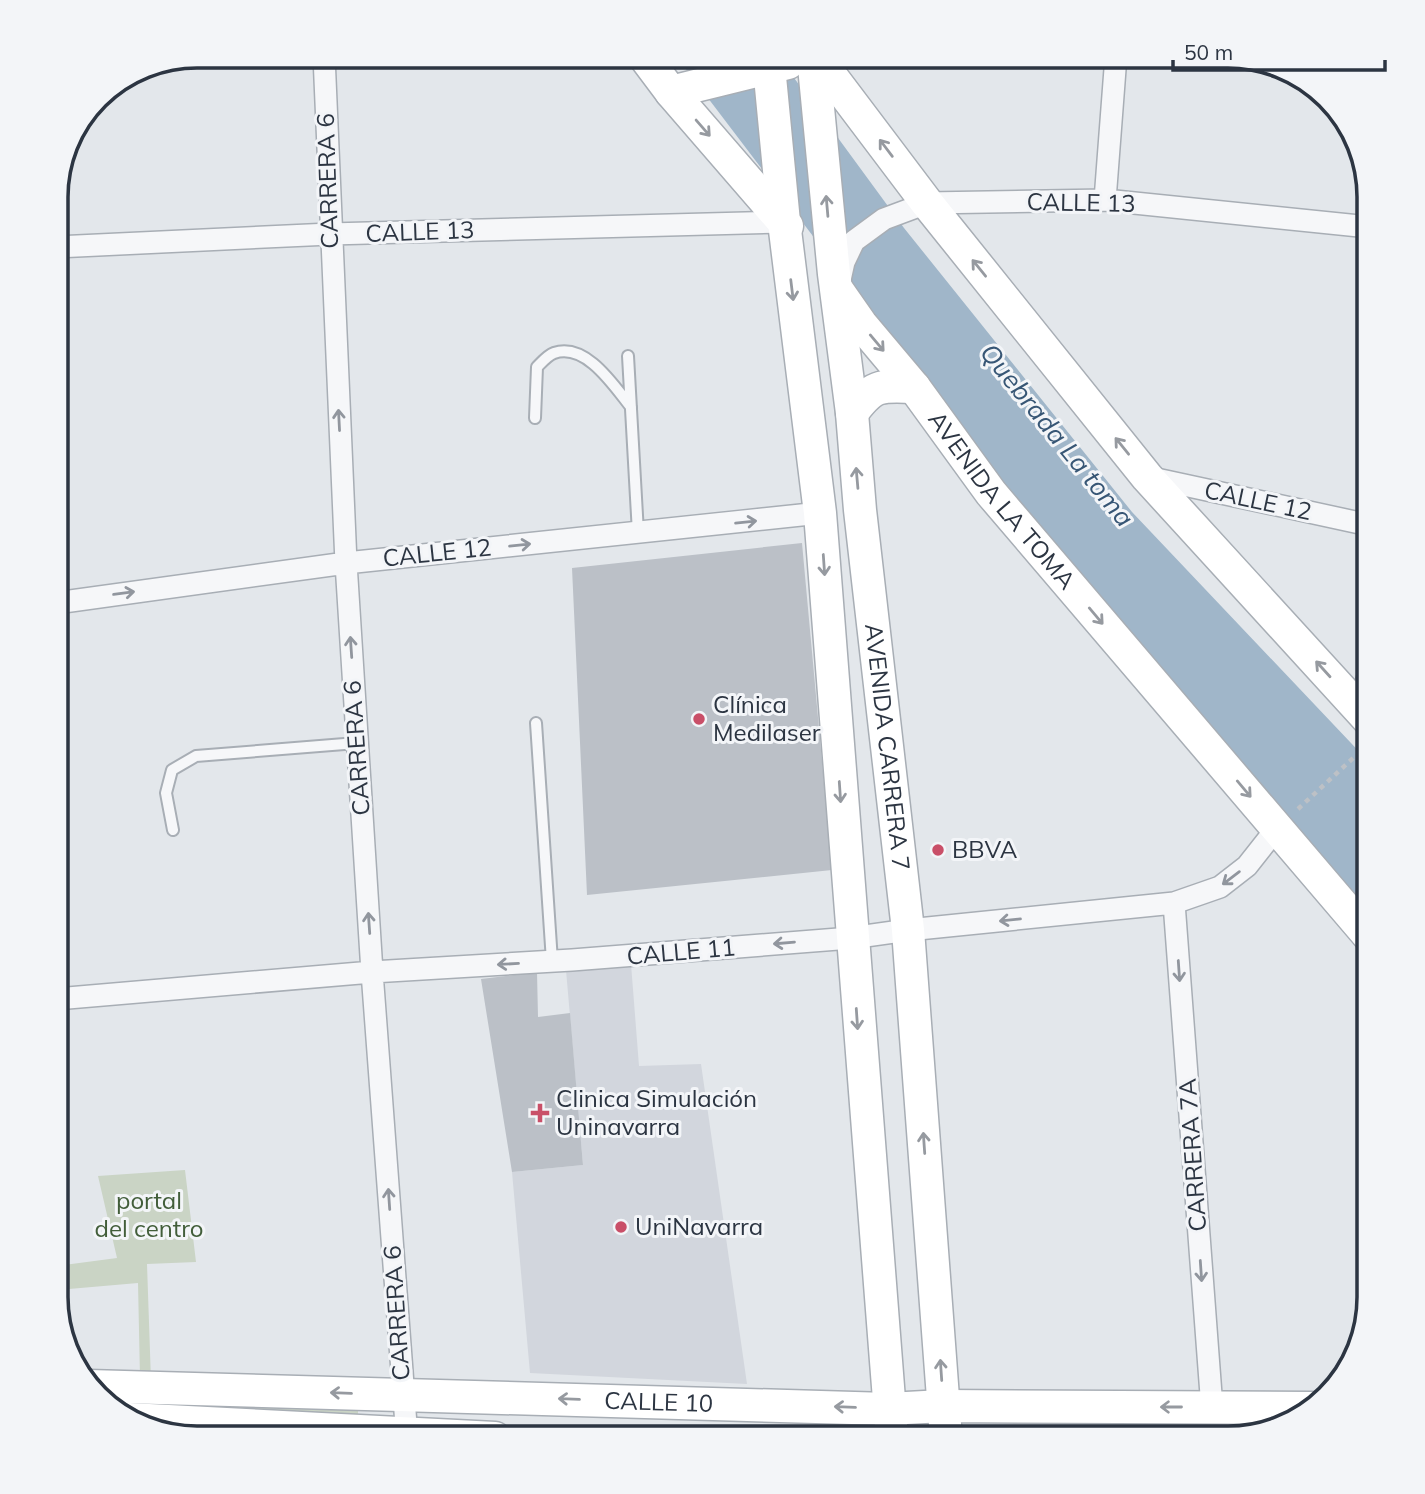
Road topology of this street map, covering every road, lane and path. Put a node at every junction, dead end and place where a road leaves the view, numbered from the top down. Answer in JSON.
{"nodes":[{"id":1,"x":324,"y":69,"type":"edge"},
{"id":2,"x":659,"y":69,"type":"edge"},
{"id":3,"x":762,"y":69,"type":"edge"},
{"id":4,"x":795,"y":69,"type":"edge"},
{"id":5,"x":798,"y":69,"type":"edge"},
{"id":6,"x":804,"y":69,"type":"edge"},
{"id":7,"x":1115,"y":69,"type":"edge"},
{"id":8,"x":682,"y":90,"type":"junction"},
{"id":9,"x":1105,"y":200,"type":"junction"},
{"id":10,"x":923,"y":204,"type":"junction"},
{"id":11,"x":783,"y":215,"type":"junction"},
{"id":12,"x":1357,"y":226,"type":"edge"},
{"id":13,"x":330,"y":234,"type":"junction"},
{"id":14,"x":69,"y":246,"type":"edge"},
{"id":15,"x":837,"y":281,"type":"junction"},
{"id":16,"x":628,"y":356,"type":"dead end"},
{"id":17,"x":914,"y":387,"type":"junction"},
{"id":18,"x":631,"y":407,"type":"junction"},
{"id":19,"x":852,"y":413,"type":"junction"},
{"id":20,"x":535,"y":418,"type":"dead end"},
{"id":21,"x":1147,"y":477,"type":"junction"},
{"id":22,"x":820,"y":513,"type":"junction"},
{"id":23,"x":1357,"y":521,"type":"edge"},
{"id":24,"x":638,"y":533,"type":"junction"},
{"id":25,"x":346,"y":563,"type":"junction"},
{"id":26,"x":69,"y":601,"type":"edge"},
{"id":27,"x":1357,"y":706,"type":"edge"},
{"id":28,"x":536,"y":723,"type":"dead end"},
{"id":29,"x":357,"y":743,"type":"junction"},
{"id":30,"x":1357,"y":755,"type":"edge"},
{"id":31,"x":1277,"y":828,"type":"junction"},
{"id":32,"x":173,"y":830,"type":"dead end"},
{"id":33,"x":1174,"y":903,"type":"junction"},
{"id":34,"x":1357,"y":922,"type":"edge"},
{"id":35,"x":908,"y":930,"type":"junction"},
{"id":36,"x":851,"y":938,"type":"junction"},
{"id":37,"x":552,"y":961,"type":"junction"},
{"id":38,"x":372,"y":972,"type":"junction"},
{"id":39,"x":68,"y":998,"type":"edge"},
{"id":40,"x":104,"y":1386,"type":"edge"},
{"id":41,"x":403,"y":1394,"type":"junction"},
{"id":42,"x":943,"y":1406,"type":"junction"},
{"id":43,"x":1212,"y":1408,"type":"junction"},
{"id":44,"x":1292,"y":1408,"type":"edge"},
{"id":45,"x":165,"y":1421,"type":"edge"},
{"id":46,"x":890,"y":1423,"type":"edge"},
{"id":47,"x":243,"y":1426,"type":"edge"},
{"id":48,"x":406,"y":1426,"type":"edge"},
{"id":49,"x":945,"y":1426,"type":"edge"}],
"edges":[{"from":1,"to":13,"type":"street","name":"CARRERA 6"},
{"from":2,"to":8,"type":"main road","name":"AVENIDA LA TOMA"},
{"from":3,"to":8,"type":"main road"},
{"from":4,"to":11,"type":"main road","name":"AVENIDA CARRERA 7"},
{"from":15,"to":5,"type":"main road","name":"AVENIDA CARRERA 7","one_way":true},
{"from":10,"to":6,"type":"main road","one_way":true},
{"from":7,"to":9,"type":"street"},
{"from":8,"to":11,"type":"main road","name":"AVENIDA LA TOMA","one_way":true},
{"from":9,"to":10,"type":"street","name":"CALLE 13"},
{"from":9,"to":12,"type":"street","name":"CALLE 13"},
{"from":10,"to":15,"type":"street","name":"CALLE 13"},
{"from":21,"to":10,"type":"main road","one_way":true},
{"from":11,"to":13,"type":"street","name":"CALLE 13"},
{"from":11,"to":15,"type":"main road","name":"AVENIDA LA TOMA"},
{"from":11,"to":22,"type":"main road","name":"AVENIDA CARRERA 7","one_way":true},
{"from":13,"to":14,"type":"street","name":"CALLE 13"},
{"from":25,"to":13,"type":"street","name":"CARRERA 6","one_way":true},
{"from":15,"to":17,"type":"main road","name":"AVENIDA LA TOMA","one_way":true},
{"from":15,"to":19,"type":"main road","name":"AVENIDA CARRERA 7"},
{"from":16,"to":18,"type":"lane"},
{"from":17,"to":19,"type":"main road"},
{"from":17,"to":31,"type":"main road","name":"AVENIDA LA TOMA","one_way":true},
{"from":18,"to":20,"type":"lane"},
{"from":18,"to":24,"type":"lane"},
{"from":35,"to":19,"type":"main road","name":"AVENIDA CARRERA 7","one_way":true},
{"from":21,"to":23,"type":"street","name":"CALLE 12"},
{"from":27,"to":21,"type":"main road","one_way":true},
{"from":24,"to":22,"type":"street","name":"CALLE 12","one_way":true},
{"from":22,"to":36,"type":"main road","name":"AVENIDA CARRERA 7","one_way":true},
{"from":25,"to":24,"type":"street","name":"CALLE 12","one_way":true},
{"from":26,"to":25,"type":"street","name":"CALLE 12","one_way":true},
{"from":29,"to":25,"type":"street","name":"CARRERA 6","one_way":true},
{"from":28,"to":37,"type":"lane"},
{"from":29,"to":32,"type":"lane"},
{"from":38,"to":29,"type":"street","name":"CARRERA 6","one_way":true},
{"from":30,"to":31,"type":"path"},
{"from":31,"to":33,"type":"street","name":"CALLE 11","one_way":true},
{"from":31,"to":34,"type":"main road","name":"AVENIDA LA TOMA"},
{"from":33,"to":35,"type":"street","name":"CALLE 11","one_way":true},
{"from":33,"to":43,"type":"street","name":"CARRERA 7A","one_way":true},
{"from":35,"to":36,"type":"street","name":"CALLE 11"},
{"from":42,"to":35,"type":"main road","name":"AVENIDA CARRERA 7","one_way":true},
{"from":36,"to":37,"type":"street","name":"CALLE 11","one_way":true},
{"from":36,"to":46,"type":"main road","name":"AVENIDA CARRERA 7","one_way":true},
{"from":37,"to":38,"type":"street","name":"CALLE 11","one_way":true},
{"from":38,"to":39,"type":"street","name":"CALLE 11"},
{"from":41,"to":38,"type":"street","name":"CARRERA 6","one_way":true},
{"from":41,"to":40,"type":"main road","name":"CALLE 10","one_way":true},
{"from":46,"to":41,"type":"main road","name":"CALLE 10","one_way":true},
{"from":41,"to":48,"type":"street","name":"CARRERA 6"},
{"from":43,"to":42,"type":"main road","name":"CALLE 10","one_way":true},
{"from":42,"to":46,"type":"main road","name":"CALLE 10"},
{"from":42,"to":49,"type":"main road","name":"AVENIDA CARRERA 7"},
{"from":43,"to":44,"type":"main road","name":"CALLE 10"},
{"from":45,"to":47,"type":"main road"}]}
